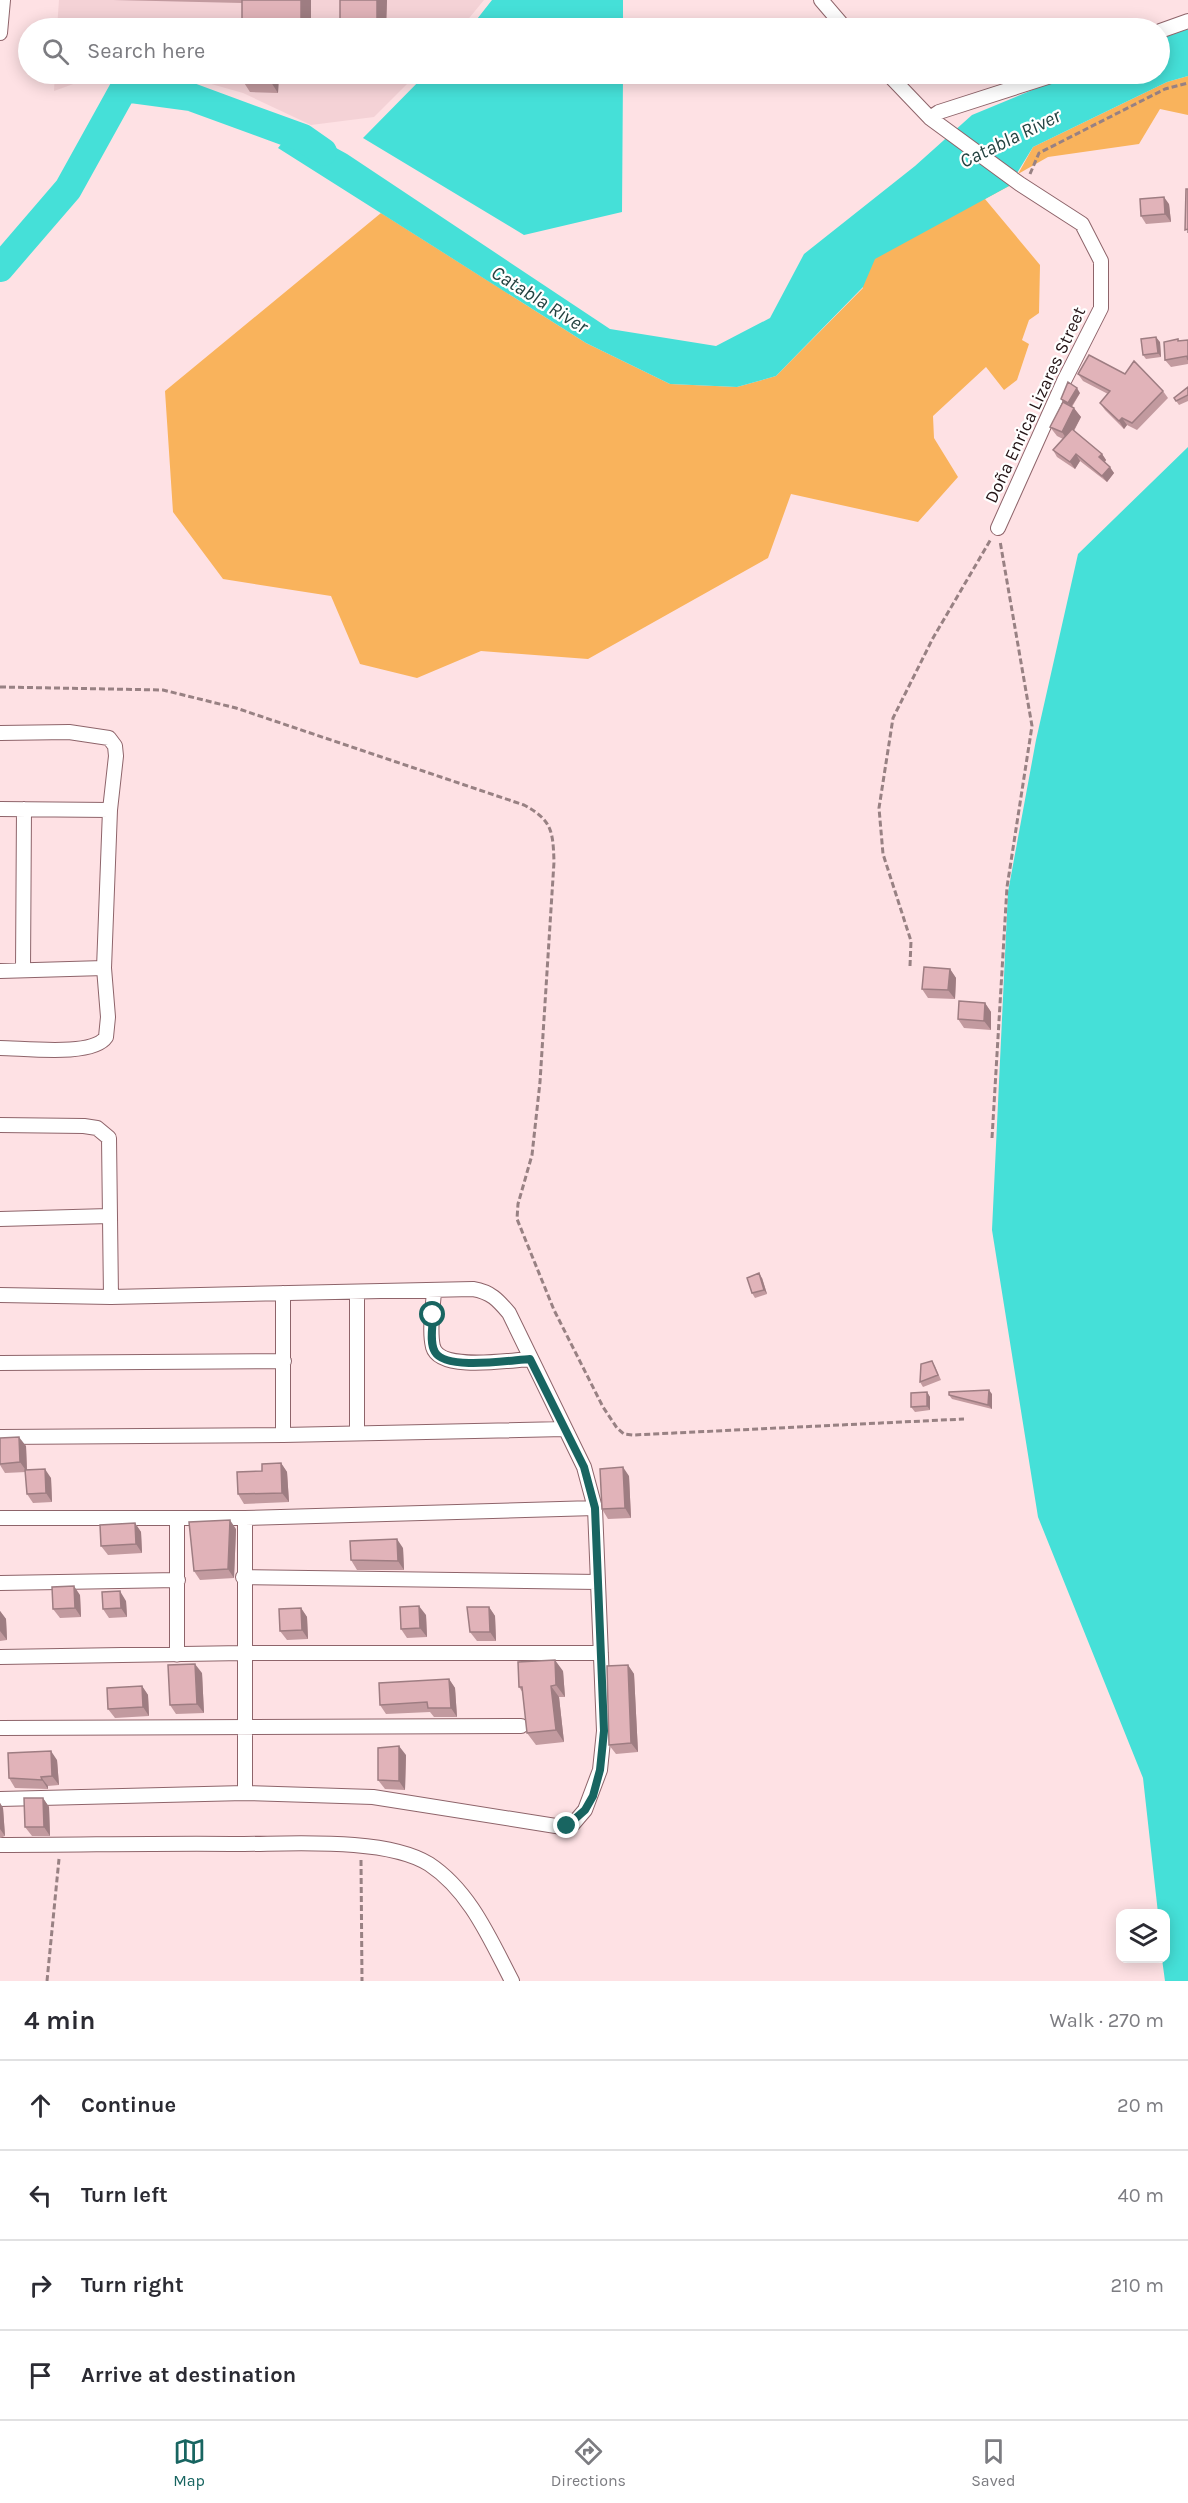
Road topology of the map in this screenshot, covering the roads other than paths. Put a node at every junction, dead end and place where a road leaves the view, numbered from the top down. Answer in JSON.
{"nodes":[{"id":1,"x":3,"y":0,"type":"edge"},
{"id":2,"x":821,"y":0,"type":"edge"},
{"id":3,"x":836,"y":18,"type":"edge"},
{"id":4,"x":1188,"y":21,"type":"edge"},
{"id":5,"x":1170,"y":27,"type":"edge"},
{"id":6,"x":0,"y":33,"type":"edge"},
{"id":7,"x":898,"y":84,"type":"edge"},
{"id":8,"x":1026,"y":84,"type":"edge"},
{"id":9,"x":930,"y":118,"type":"junction"},
{"id":10,"x":998,"y":528,"type":"road end"},
{"id":11,"x":0,"y":733,"type":"edge"},
{"id":12,"x":0,"y":809,"type":"edge"},
{"id":13,"x":24,"y":809,"type":"junction"},
{"id":14,"x":110,"y":810,"type":"junction"},
{"id":15,"x":104,"y":968,"type":"junction"},
{"id":16,"x":23,"y":969,"type":"junction"},
{"id":17,"x":0,"y":971,"type":"edge"},
{"id":18,"x":0,"y":1048,"type":"edge"},
{"id":19,"x":0,"y":1125,"type":"edge"},
{"id":20,"x":109,"y":1216,"type":"junction"},
{"id":21,"x":0,"y":1219,"type":"edge"},
{"id":22,"x":434,"y":1291,"type":"junction"},
{"id":23,"x":283,"y":1293,"type":"junction"},
{"id":24,"x":357,"y":1293,"type":"junction"},
{"id":25,"x":0,"y":1295,"type":"edge"},
{"id":26,"x":111,"y":1297,"type":"junction"},
{"id":27,"x":530,"y":1359,"type":"junction"},
{"id":28,"x":284,"y":1361,"type":"junction"},
{"id":29,"x":0,"y":1363,"type":"edge"},
{"id":30,"x":565,"y":1429,"type":"junction"},
{"id":31,"x":357,"y":1433,"type":"junction"},
{"id":32,"x":283,"y":1435,"type":"junction"},
{"id":33,"x":0,"y":1437,"type":"edge"},
{"id":34,"x":595,"y":1508,"type":"junction"},
{"id":35,"x":0,"y":1518,"type":"edge"},
{"id":36,"x":245,"y":1518,"type":"junction"},
{"id":37,"x":177,"y":1519,"type":"junction"},
{"id":38,"x":243,"y":1578,"type":"junction"},
{"id":39,"x":178,"y":1580,"type":"junction"},
{"id":40,"x":598,"y":1582,"type":"junction"},
{"id":41,"x":0,"y":1583,"type":"edge"},
{"id":42,"x":244,"y":1653,"type":"junction"},
{"id":43,"x":601,"y":1653,"type":"junction"},
{"id":44,"x":177,"y":1655,"type":"junction"},
{"id":45,"x":0,"y":1657,"type":"edge"},
{"id":46,"x":521,"y":1726,"type":"dead end"},
{"id":47,"x":0,"y":1728,"type":"edge"},
{"id":48,"x":243,"y":1728,"type":"junction"},
{"id":49,"x":245,"y":1793,"type":"junction"},
{"id":50,"x":0,"y":1799,"type":"edge"},
{"id":51,"x":0,"y":1845,"type":"edge"},
{"id":52,"x":512,"y":1981,"type":"edge"}],
"edges":[{"from":1,"to":6,"type":"street"},
{"from":2,"to":3,"type":"street"},
{"from":4,"to":5,"type":"street"},
{"from":7,"to":9,"type":"street","name":"Doña Enrica Lizares Street"},
{"from":8,"to":9,"type":"street"},
{"from":9,"to":10,"type":"street","name":"Doña Enrica Lizares Street"},
{"from":11,"to":14,"type":"street"},
{"from":12,"to":13,"type":"street"},
{"from":13,"to":14,"type":"street"},
{"from":13,"to":16,"type":"street"},
{"from":14,"to":15,"type":"street"},
{"from":15,"to":16,"type":"street"},
{"from":15,"to":18,"type":"street"},
{"from":16,"to":17,"type":"street"},
{"from":19,"to":20,"type":"street"},
{"from":20,"to":21,"type":"street"},
{"from":20,"to":26,"type":"street"},
{"from":22,"to":24,"type":"street"},
{"from":22,"to":27,"type":"street"},
{"from":22,"to":27,"type":"street"},
{"from":23,"to":24,"type":"street"},
{"from":23,"to":26,"type":"street"},
{"from":23,"to":28,"type":"street"},
{"from":24,"to":31,"type":"street"},
{"from":25,"to":26,"type":"street"},
{"from":27,"to":30,"type":"street"},
{"from":28,"to":29,"type":"street"},
{"from":28,"to":32,"type":"street"},
{"from":30,"to":31,"type":"street"},
{"from":30,"to":34,"type":"street"},
{"from":31,"to":32,"type":"street"},
{"from":32,"to":33,"type":"street"},
{"from":34,"to":36,"type":"street"},
{"from":34,"to":40,"type":"street"},
{"from":35,"to":37,"type":"street"},
{"from":36,"to":37,"type":"street"},
{"from":36,"to":38,"type":"street"},
{"from":37,"to":39,"type":"street"},
{"from":38,"to":40,"type":"street"},
{"from":38,"to":42,"type":"street"},
{"from":39,"to":41,"type":"street"},
{"from":39,"to":44,"type":"street"},
{"from":40,"to":43,"type":"street"},
{"from":42,"to":43,"type":"street"},
{"from":42,"to":44,"type":"street"},
{"from":42,"to":48,"type":"street"},
{"from":43,"to":49,"type":"street"},
{"from":44,"to":45,"type":"street"},
{"from":46,"to":48,"type":"street"},
{"from":47,"to":48,"type":"street"},
{"from":48,"to":49,"type":"street"},
{"from":49,"to":50,"type":"street"},
{"from":51,"to":52,"type":"street"}]}
